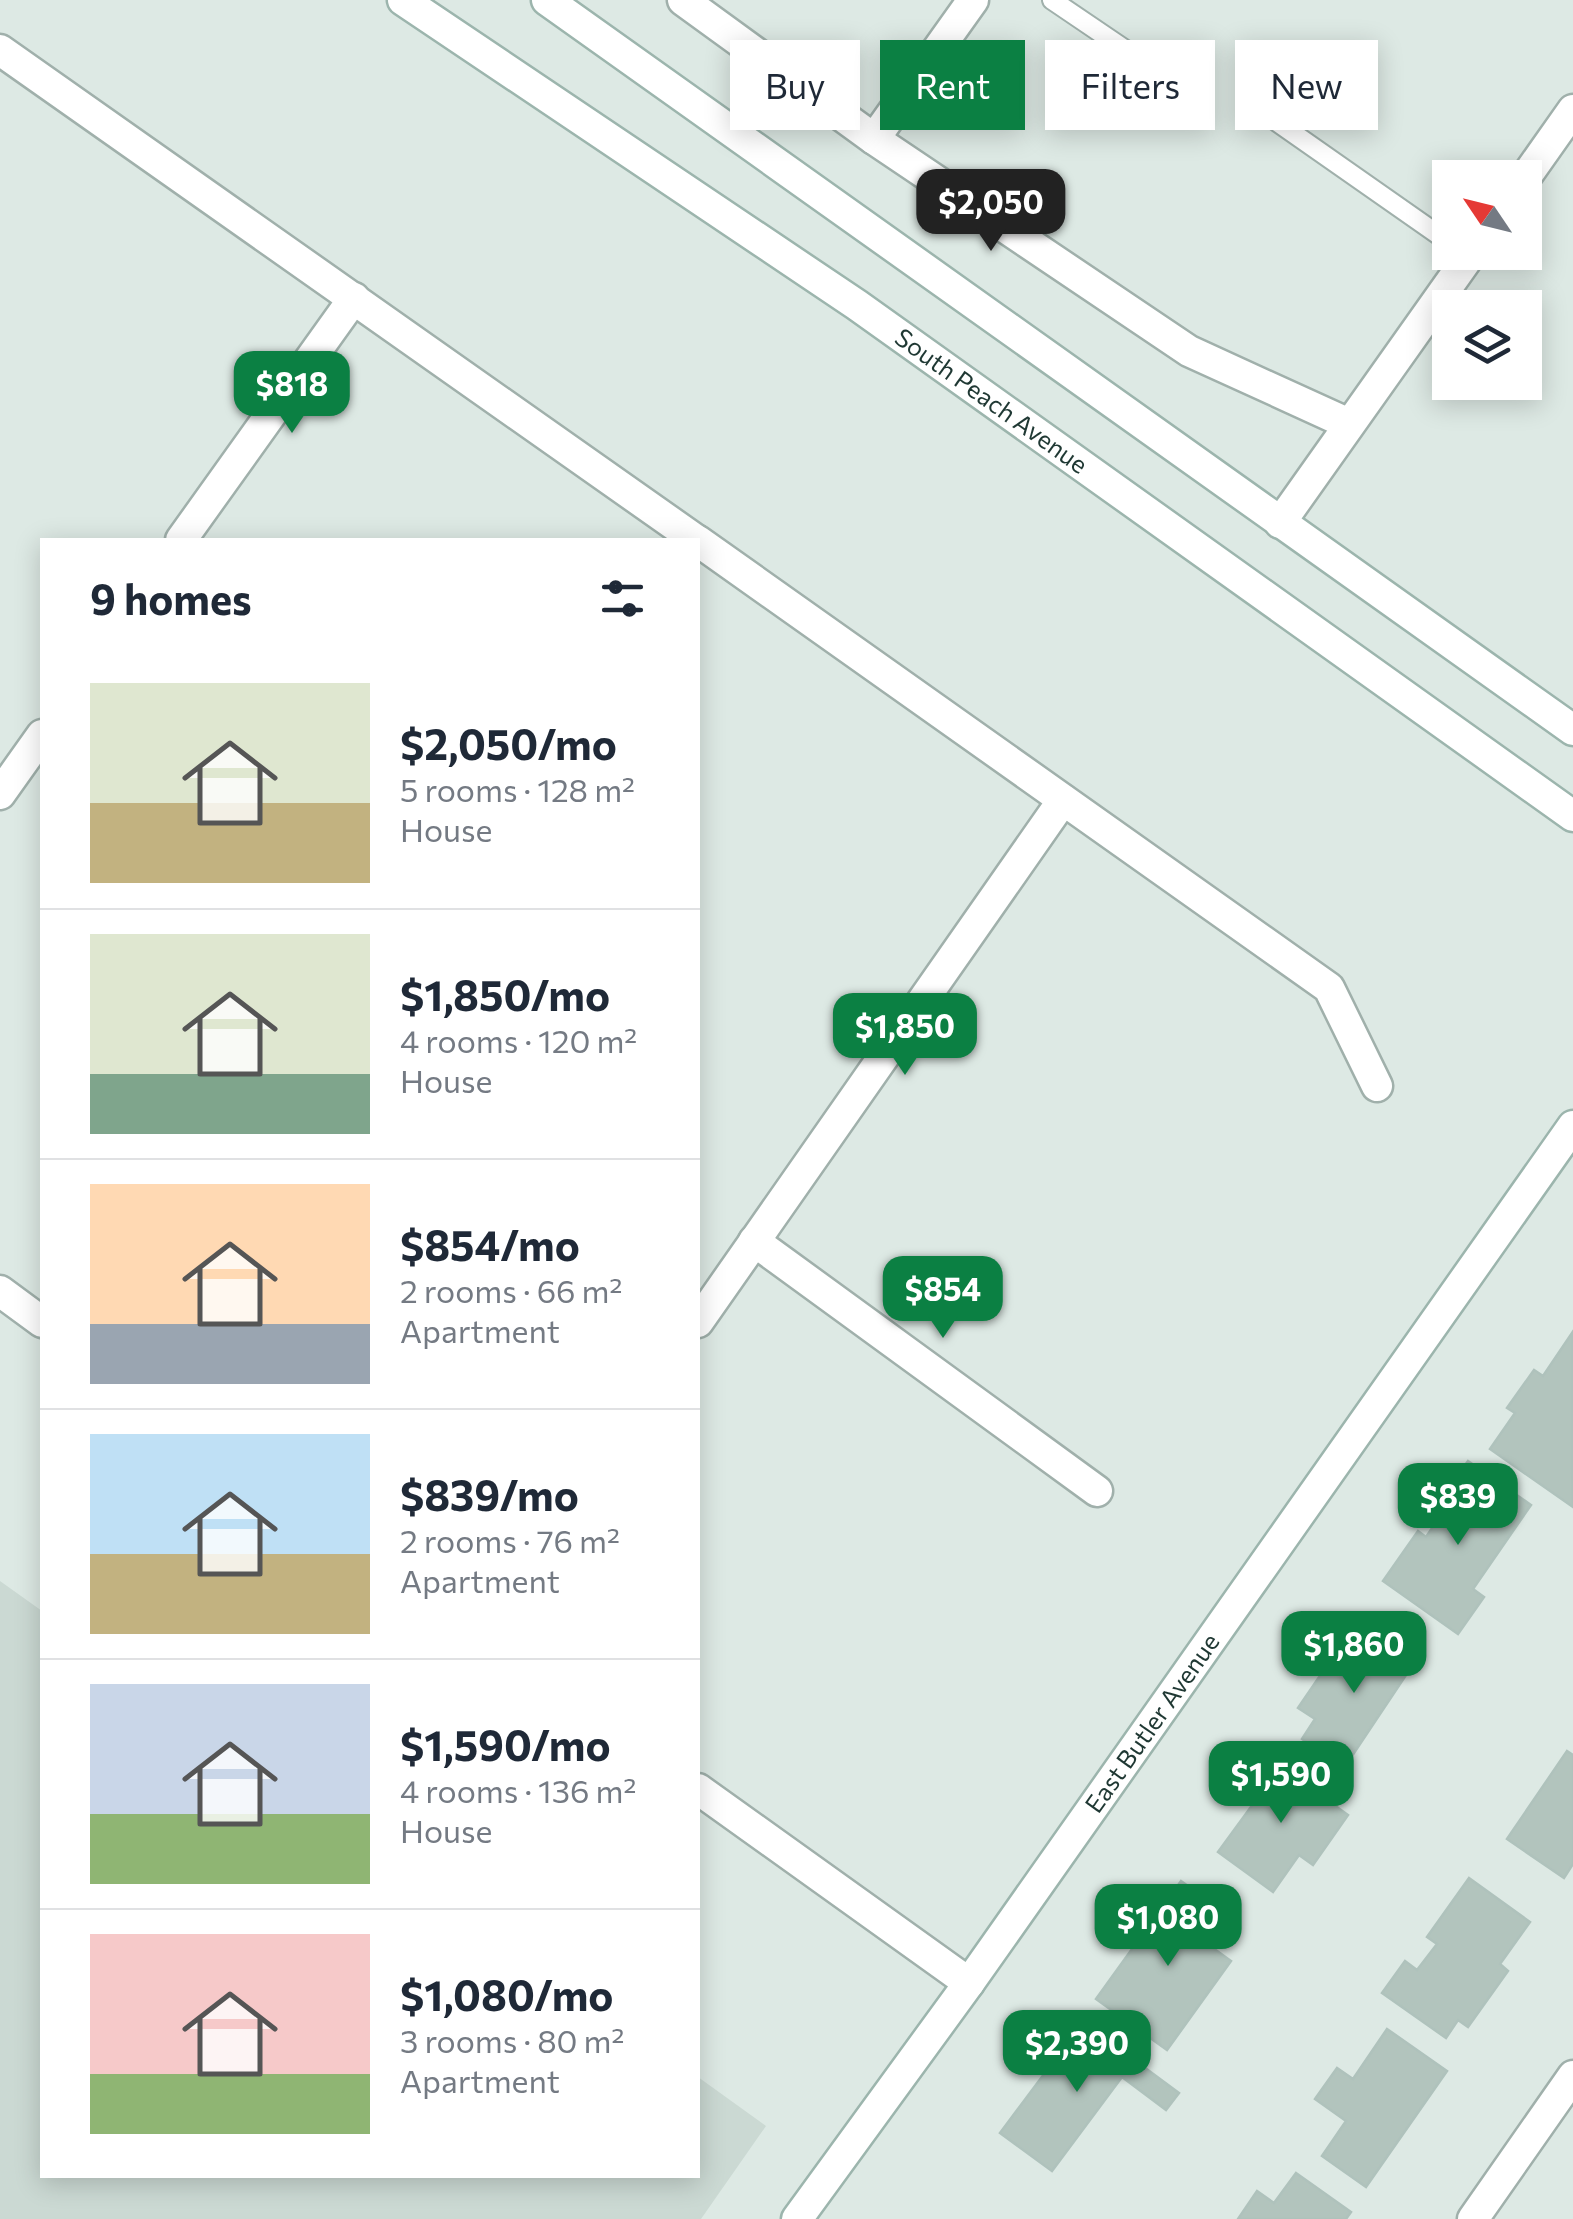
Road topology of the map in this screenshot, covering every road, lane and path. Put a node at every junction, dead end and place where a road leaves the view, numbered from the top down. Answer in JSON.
{"nodes":[{"id":1,"x":403,"y":0,"type":"edge"},
{"id":2,"x":547,"y":0,"type":"edge"},
{"id":3,"x":683,"y":0,"type":"edge"},
{"id":4,"x":973,"y":0,"type":"edge"},
{"id":5,"x":1052,"y":0,"type":"edge"},
{"id":6,"x":1110,"y":40,"type":"edge"},
{"id":7,"x":0,"y":50,"type":"edge"},
{"id":8,"x":1573,"y":110,"type":"edge"},
{"id":9,"x":1289,"y":130,"type":"edge"},
{"id":10,"x":874,"y":139,"type":"junction"},
{"id":11,"x":1538,"y":160,"type":"edge"},
{"id":12,"x":1432,"y":229,"type":"edge"},
{"id":13,"x":1451,"y":270,"type":"edge"},
{"id":14,"x":354,"y":298,"type":"junction"},
{"id":15,"x":1349,"y":424,"type":"junction"},
{"id":16,"x":1280,"y":522,"type":"junction"},
{"id":17,"x":183,"y":538,"type":"edge"},
{"id":18,"x":689,"y":538,"type":"edge"},
{"id":19,"x":700,"y":546,"type":"edge"},
{"id":20,"x":1573,"y":730,"type":"edge"},
{"id":21,"x":40,"y":738,"type":"edge"},
{"id":22,"x":0,"y":794,"type":"edge"},
{"id":23,"x":1063,"y":800,"type":"junction"},
{"id":24,"x":1573,"y":816,"type":"edge"},
{"id":25,"x":1377,"y":1086,"type":"dead end"},
{"id":26,"x":1573,"y":1126,"type":"edge"},
{"id":27,"x":754,"y":1241,"type":"junction"},
{"id":28,"x":0,"y":1292,"type":"edge"},
{"id":29,"x":700,"y":1319,"type":"edge"},
{"id":30,"x":40,"y":1321,"type":"edge"},
{"id":31,"x":1096,"y":1491,"type":"dead end"},
{"id":32,"x":700,"y":1790,"type":"edge"},
{"id":33,"x":968,"y":1983,"type":"junction"},
{"id":34,"x":1573,"y":2076,"type":"edge"},
{"id":35,"x":797,"y":2219,"type":"edge"},
{"id":36,"x":1474,"y":2219,"type":"edge"}],
"edges":[{"from":1,"to":24,"type":"street","name":"South Peach Avenue"},
{"from":2,"to":16,"type":"street"},
{"from":3,"to":10,"type":"street"},
{"from":4,"to":10,"type":"street"},
{"from":5,"to":6,"type":"lane"},
{"from":7,"to":14,"type":"street"},
{"from":8,"to":11,"type":"street"},
{"from":9,"to":12,"type":"lane"},
{"from":10,"to":15,"type":"street"},
{"from":13,"to":15,"type":"street"},
{"from":14,"to":17,"type":"street"},
{"from":14,"to":18,"type":"street"},
{"from":15,"to":16,"type":"street"},
{"from":16,"to":20,"type":"street"},
{"from":19,"to":23,"type":"street"},
{"from":21,"to":22,"type":"street"},
{"from":23,"to":25,"type":"street"},
{"from":23,"to":27,"type":"street"},
{"from":26,"to":33,"type":"street","name":"East Butler Avenue"},
{"from":27,"to":29,"type":"street"},
{"from":27,"to":31,"type":"street"},
{"from":28,"to":30,"type":"street"},
{"from":32,"to":33,"type":"street"},
{"from":33,"to":35,"type":"street","name":"East Butler Avenue"},
{"from":34,"to":36,"type":"street"}]}
